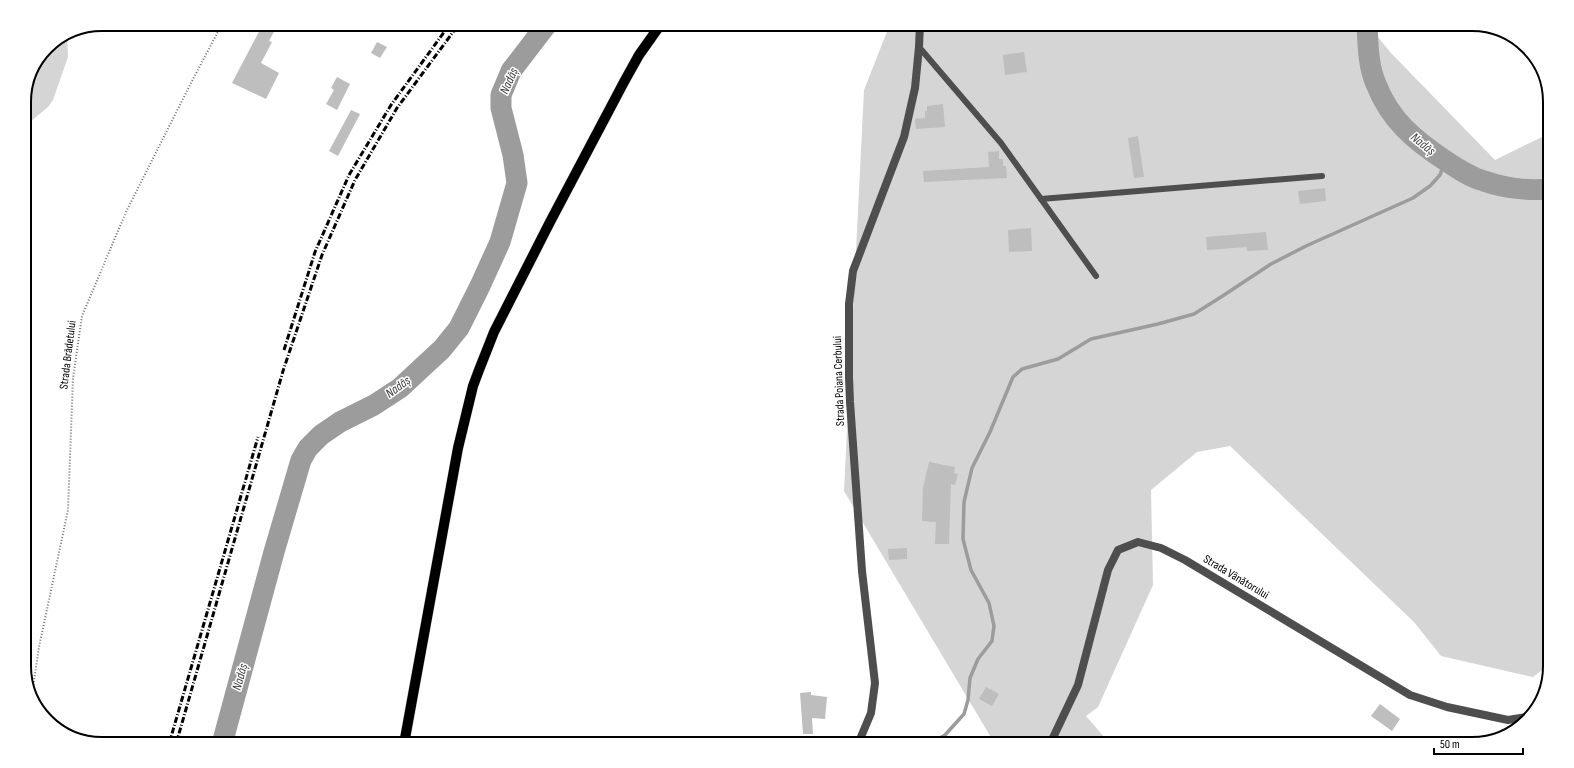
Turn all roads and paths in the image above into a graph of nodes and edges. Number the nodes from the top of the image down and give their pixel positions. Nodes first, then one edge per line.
1 (218, 31) edge
2 (656, 31) edge
3 (920, 31) edge
4 (920, 47) junction
5 (1322, 176) dead end
6 (1042, 200) junction
7 (1096, 276) dead end
8 (33, 684) edge
9 (1519, 718) edge
10 (405, 737) edge
11 (861, 737) edge
12 (1053, 737) edge

1 - 8 path, Strada Brădetului
2 - 10 main road
3 - 4 street, Strada Poiana Cerbului
4 - 6 lane
4 - 11 street, Strada Poiana Cerbului
5 - 6 lane
6 - 7 lane
9 - 12 street, Strada Vânătorului

